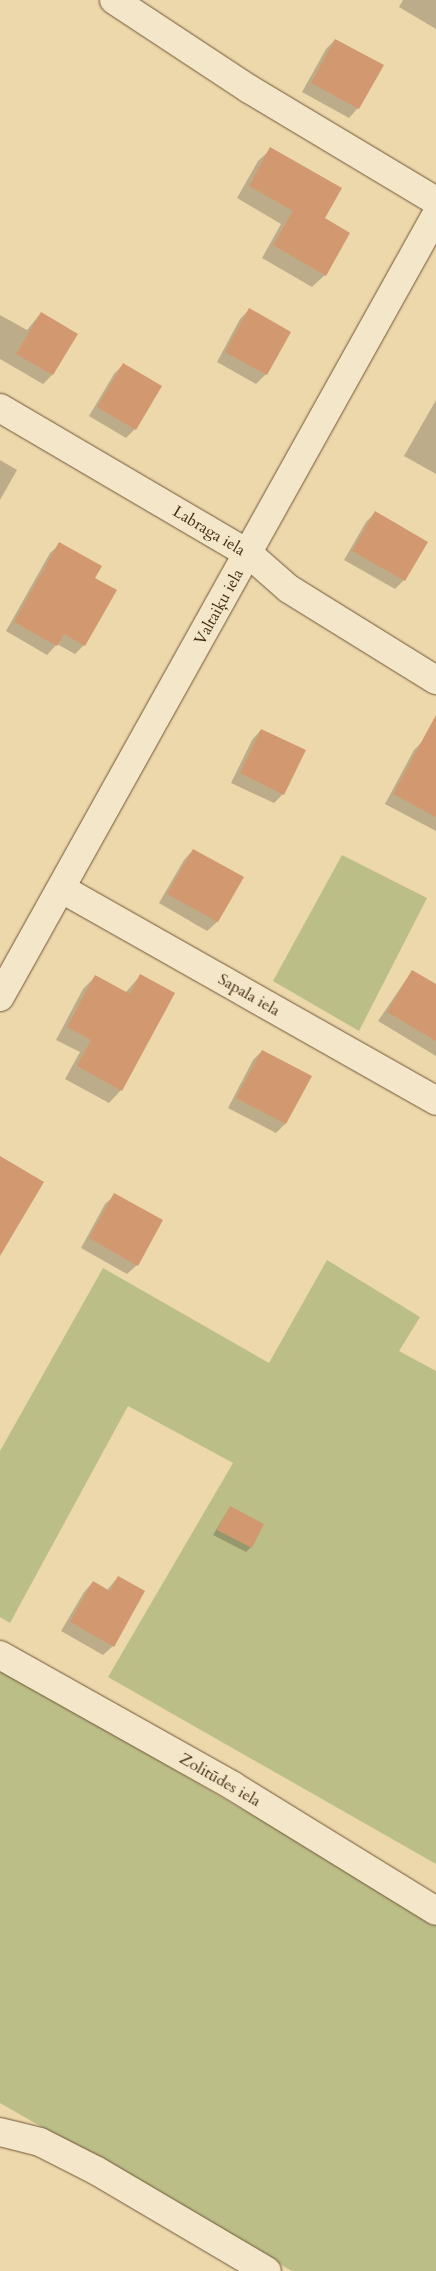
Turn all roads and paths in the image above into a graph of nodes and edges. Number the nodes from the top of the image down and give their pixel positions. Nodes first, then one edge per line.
1 (114, 0) edge
2 (436, 200) edge
3 (436, 215) edge
4 (0, 408) edge
5 (248, 554) junction
6 (436, 680) edge
7 (62, 889) junction
8 (0, 998) edge
9 (436, 1101) edge
10 (0, 1656) edge
11 (436, 1911) edge
12 (0, 2132) edge
13 (267, 2271) edge

1 - 2 street
3 - 5 street, Valtaiķu iela
4 - 5 street, Labraga iela
5 - 6 street, Labraga iela
5 - 7 street, Valtaiķu iela
7 - 8 street, Valtaiķu iela
7 - 9 street, Sapala iela
10 - 11 street, Zolitūdes iela
12 - 13 street

